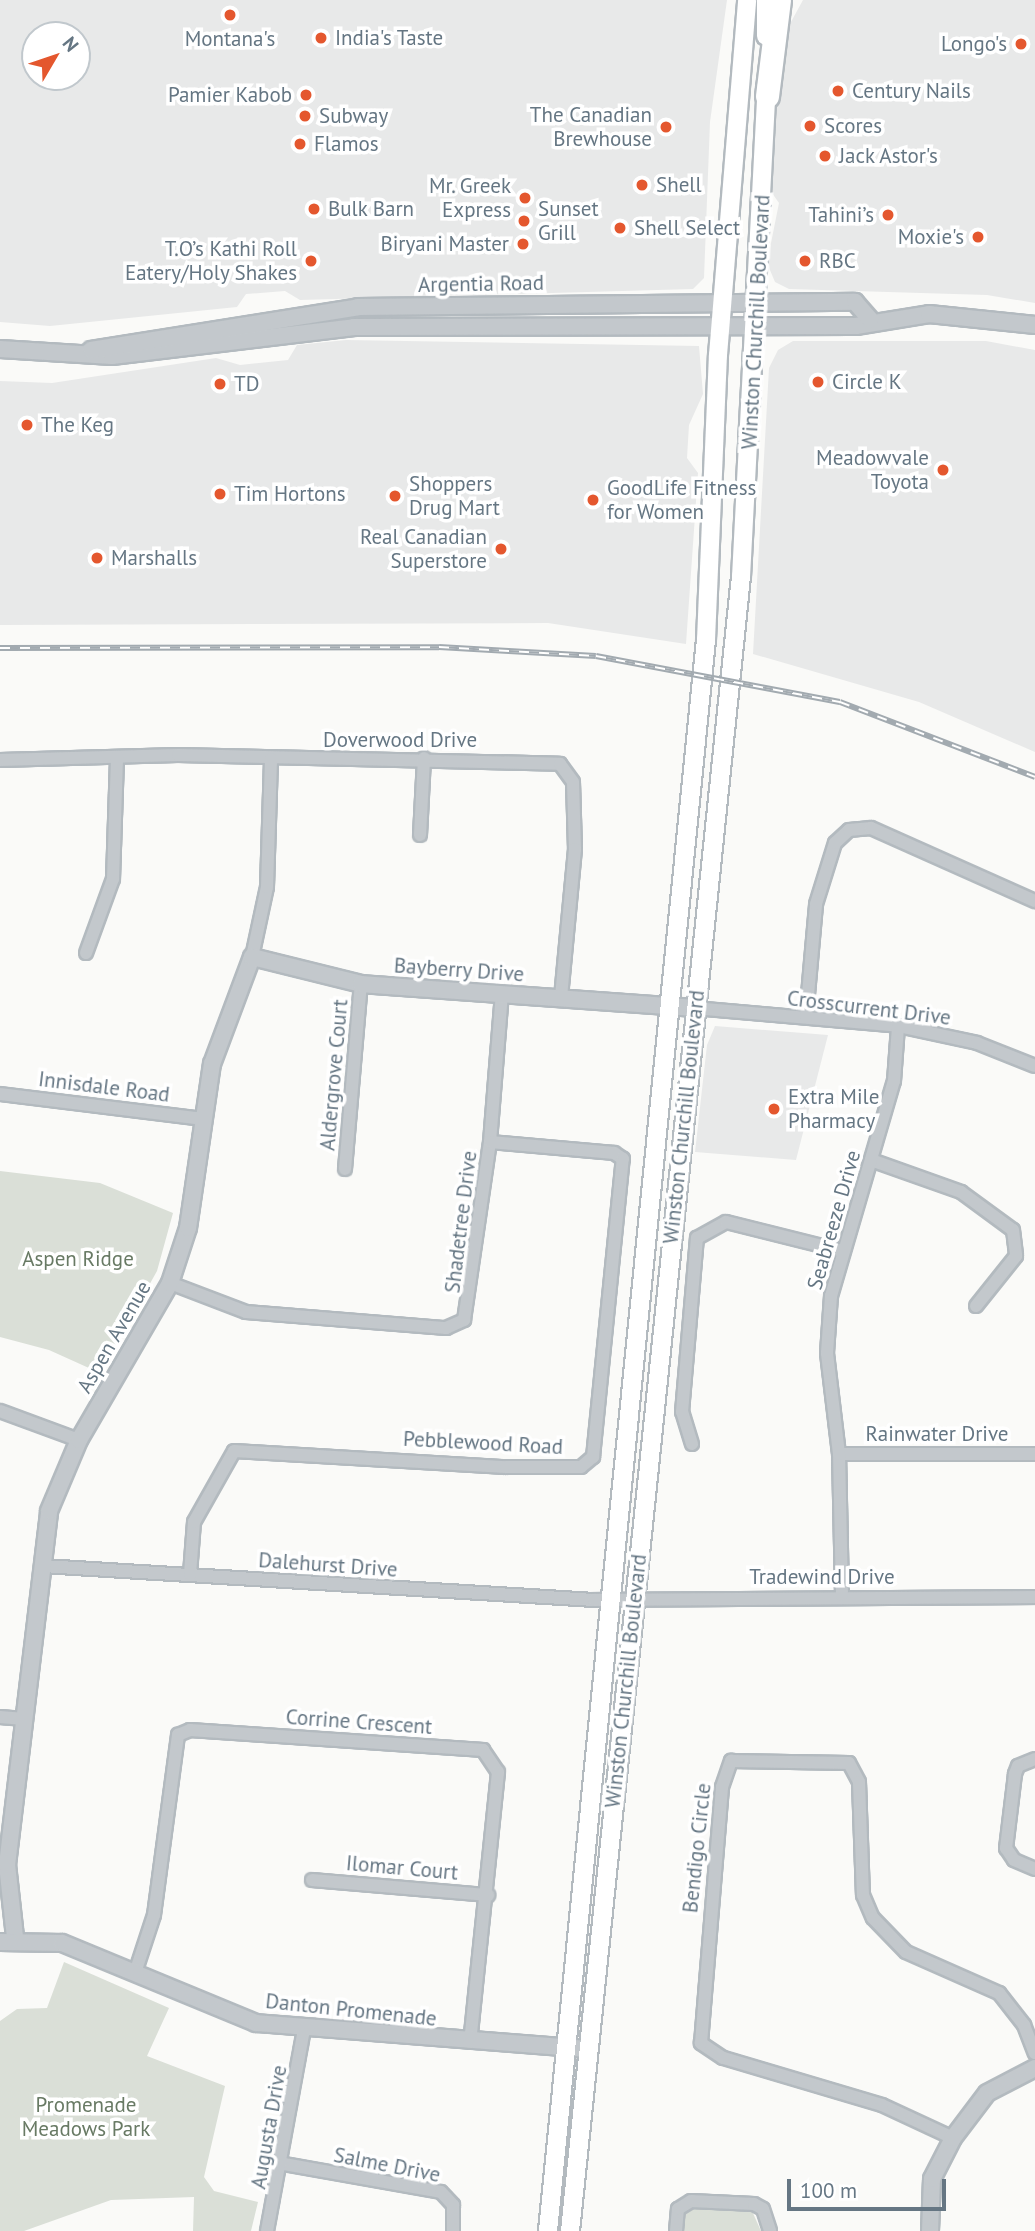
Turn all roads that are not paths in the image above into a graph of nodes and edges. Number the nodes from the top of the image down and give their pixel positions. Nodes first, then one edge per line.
1 (747, 0) edge
2 (766, 0) edge
3 (779, 0) edge
4 (767, 96) junction
5 (724, 302) junction
6 (757, 302) junction
7 (870, 319) junction
8 (1035, 325) edge
9 (755, 326) junction
10 (721, 327) junction
11 (0, 349) edge
12 (89, 351) junction
13 (117, 757) junction
14 (424, 758) junction
15 (271, 759) junction
16 (0, 760) edge
17 (420, 835) dead end
18 (1035, 901) edge
19 (86, 953) dead end
20 (252, 957) junction
21 (361, 984) junction
22 (502, 994) junction
23 (561, 998) junction
24 (667, 1006) junction
25 (694, 1008) junction
26 (806, 1017) junction
27 (898, 1026) junction
28 (1035, 1066) edge
29 (0, 1094) edge
30 (203, 1119) junction
31 (490, 1142) junction
32 (871, 1160) junction
33 (345, 1169) dead end
34 (842, 1251) junction
35 (170, 1283) junction
36 (976, 1306) dead end
37 (0, 1412) edge
38 (79, 1440) junction
39 (692, 1444) dead end
40 (839, 1454) junction
41 (1035, 1454) edge
42 (43, 1566) junction
43 (190, 1574) junction
44 (842, 1595) junction
45 (1035, 1597) edge
46 (634, 1599) junction
47 (610, 1601) junction
48 (0, 1717) edge
49 (24, 1719) junction
50 (1035, 1759) edge
51 (1035, 1869) edge
52 (312, 1880) dead end
53 (488, 1895) junction
54 (8, 1940) edge
55 (135, 1973) junction
56 (304, 2030) junction
57 (470, 2042) junction
58 (565, 2049) junction
59 (589, 2049) junction
60 (1035, 2053) edge
61 (1035, 2068) edge
62 (953, 2138) junction
63 (284, 2164) junction
64 (267, 2231) edge
65 (453, 2231) edge
66 (548, 2231) edge
67 (570, 2231) edge
68 (676, 2231) edge
69 (770, 2231) edge
70 (930, 2231) edge

1 - 5 main road, Winston Churchill Boulevard
2 - 4 main road, Winston Churchill Boulevard
3 - 4 highway
4 - 6 main road, Winston Churchill Boulevard
5 - 6 street, Argentia Road
5 - 10 main road, Winston Churchill Boulevard
5 - 12 street, Argentia Road
6 - 7 street, Argentia Road
6 - 9 main road, Winston Churchill Boulevard
7 - 8 street, Argentia Road
7 - 9 street, Argentia Road
9 - 10 street, Argentia Road
9 - 25 main road, Winston Churchill Boulevard
10 - 12 street, Argentia Road
10 - 24 main road, Winston Churchill Boulevard
11 - 12 street, Argentia Road
13 - 15 street, Doverwood Drive
13 - 16 street, Doverwood Drive
13 - 19 street
14 - 15 street, Doverwood Drive
14 - 17 street
14 - 23 street, Doverwood Drive
15 - 20 street, Aspen Avenue
18 - 26 street
20 - 21 street, Bayberry Drive
20 - 30 street, Aspen Avenue
21 - 22 street, Bayberry Drive
21 - 33 street, Aldergrove Court
22 - 23 street, Bayberry Drive
22 - 31 street, Shadetree Drive
23 - 24 street, Bayberry Drive
24 - 25 street, Bayberry Drive
24 - 47 main road, Winston Churchill Boulevard
25 - 26 street, Crosscurrent Drive
25 - 46 main road, Winston Churchill Boulevard
26 - 27 street, Crosscurrent Drive
27 - 28 street, Crosscurrent Drive
27 - 32 street, Seabreeze Drive
29 - 30 street, Innisdale Road
30 - 35 street, Aspen Avenue
31 - 35 street, Shadetree Drive
31 - 43 street, Pebblewood Road
32 - 34 street, Seabreeze Drive
32 - 36 street
34 - 39 street
34 - 40 street, Seabreeze Drive
35 - 38 street, Aspen Avenue
37 - 38 street
38 - 42 street, Aspen Avenue
40 - 41 street, Rainwater Drive
40 - 44 street, Seabreeze Drive
42 - 43 street, Dalehurst Drive
42 - 49 street, Aspen Avenue
43 - 47 street, Dalehurst Drive
44 - 45 street, Tradewind Drive
44 - 46 street, Tradewind Drive
46 - 47 street, Tradewind Drive
46 - 59 main road, Winston Churchill Boulevard
47 - 58 main road, Winston Churchill Boulevard
48 - 49 street
49 - 54 street, Aspen Avenue
50 - 51 street
52 - 53 street, Ilomar Court
53 - 55 street, Corrine Crescent
53 - 57 street, Corrine Crescent
54 - 55 street, Danton Promenade
55 - 56 street, Danton Promenade
56 - 57 street, Danton Promenade
56 - 63 street, Augusta Drive
57 - 58 street, Danton Promenade
58 - 59 street, Danton Promenade
58 - 66 main road, Winston Churchill Boulevard
59 - 67 main road, Winston Churchill Boulevard
60 - 62 street, Bendigo Circle
61 - 62 street
62 - 70 street
63 - 64 street, Augusta Drive
63 - 65 street, Salme Drive
68 - 69 street

